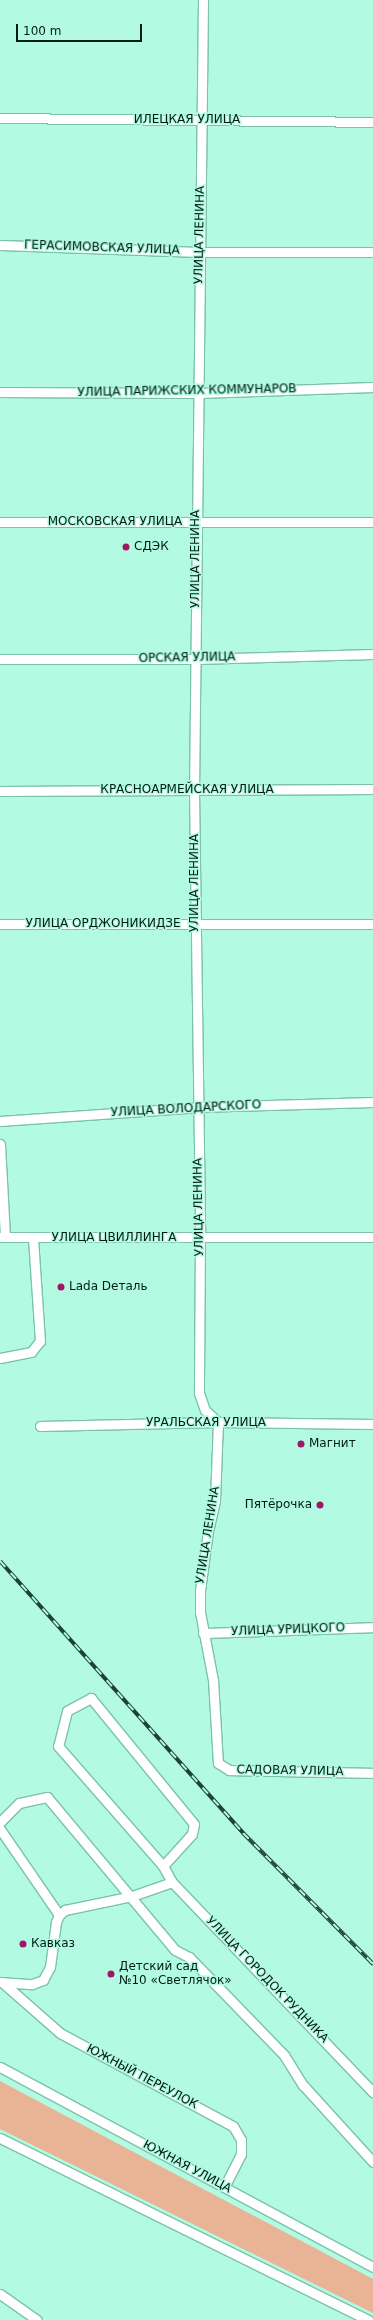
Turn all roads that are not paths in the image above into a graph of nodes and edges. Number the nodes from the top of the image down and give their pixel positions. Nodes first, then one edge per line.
1 (203, 0) edge
2 (0, 118) edge
3 (202, 120) junction
4 (373, 122) edge
5 (0, 245) edge
6 (200, 252) junction
7 (373, 252) edge
8 (373, 387) edge
9 (0, 392) edge
10 (199, 393) junction
11 (0, 522) edge
12 (196, 522) junction
13 (373, 522) edge
14 (373, 654) edge
15 (0, 659) edge
16 (196, 659) junction
17 (373, 789) edge
18 (194, 790) junction
19 (0, 791) edge
20 (0, 924) edge
21 (195, 924) junction
22 (373, 924) edge
23 (373, 1102) edge
24 (198, 1107) junction
25 (0, 1121) edge
26 (0, 1144) edge
27 (0, 1159) edge
28 (2, 1237) edge
29 (373, 1237) edge
30 (33, 1238) junction
31 (200, 1239) junction
32 (0, 1358) edge
33 (218, 1422) junction
34 (373, 1424) edge
35 (40, 1426) dead end
36 (373, 1627) edge
37 (203, 1633) junction
38 (216, 1756) joint
39 (373, 1773) edge
40 (0, 1822) edge
41 (0, 1829) edge
42 (163, 1866) junction
43 (172, 1882) junction
44 (132, 1896) junction
45 (59, 1915) junction
46 (1, 1982) edge
47 (0, 2067) edge
48 (373, 2092) edge
49 (0, 2138) edge
50 (371, 2158) edge
51 (224, 2186) junction
52 (373, 2267) edge
53 (0, 2294) edge
54 (37, 2320) edge
55 (368, 2320) edge

1 - 3 street, УЛИЦА ЛЕНИНА
2 - 3 street, ИЛЕЦКАЯ УЛИЦА
3 - 4 street, ИЛЕЦКАЯ УЛИЦА
3 - 6 street, УЛИЦА ЛЕНИНА
5 - 6 street, ГЕРАСИМОВСКАЯ УЛИЦА
6 - 7 street, ГЕРАСИМОВСКАЯ УЛИЦА
6 - 10 street, УЛИЦА ЛЕНИНА
8 - 10 street, УЛИЦА ПАРИЖСКИХ КОММУНАРОВ
9 - 10 street, УЛИЦА ПАРИЖСКИХ КОММУНАРОВ
10 - 12 street, УЛИЦА ЛЕНИНА
11 - 12 street, МОСКОВСКАЯ УЛИЦА
12 - 13 street, МОСКОВСКАЯ УЛИЦА
12 - 16 street, УЛИЦА ЛЕНИНА
14 - 16 street, ОРСКАЯ УЛИЦА
15 - 16 street, ОРСКАЯ УЛИЦА
16 - 18 street, УЛИЦА ЛЕНИНА
17 - 18 street, КРАСНОАРМЕЙСКАЯ УЛИЦА
18 - 19 street, КРАСНОАРМЕЙСКАЯ УЛИЦА
18 - 21 street, УЛИЦА ЛЕНИНА
20 - 21 street, УЛИЦА ОРДЖОНИКИДЗЕ
21 - 22 street, УЛИЦА ОРДЖОНИКИДЗЕ
21 - 24 street, УЛИЦА ЛЕНИНА
23 - 24 street, УЛИЦА ВОЛОДАРСКОГО
24 - 25 street, УЛИЦА ВОЛОДАРСКОГО
24 - 31 street, УЛИЦА ЛЕНИНА
26 - 27 street
27 - 28 street
28 - 30 street, УЛИЦА ЦВИЛЛИНГА
29 - 31 street, УЛИЦА ЦВИЛЛИНГА
30 - 31 street, УЛИЦА ЦВИЛЛИНГА
30 - 32 street
31 - 33 street, УЛИЦА ЛЕНИНА
33 - 34 street, УРАЛЬСКАЯ УЛИЦА
33 - 35 street, УРАЛЬСКАЯ УЛИЦА
33 - 37 street, УЛИЦА ЛЕНИНА
36 - 37 street, УЛИЦА УРИЦКОГО
37 - 38 street, УЛИЦА ЛЕНИНА
38 - 39 street, САДОВАЯ УЛИЦА
40 - 44 street
41 - 45 street
42 - 42 street, УЛИЦА ГОРОДОК РУДНИКА
42 - 43 street, УЛИЦА ГОРОДОК РУДНИКА
43 - 44 street
43 - 48 street, УЛИЦА ГОРОДОК РУДНИКА
44 - 45 street
44 - 50 street
45 - 46 street
46 - 51 street, ЮЖНЫЙ ПЕРЕУЛОК
47 - 51 street, ЮЖНАЯ УЛИЦА
49 - 55 street
51 - 52 street, ЮЖНАЯ УЛИЦА
53 - 54 street

